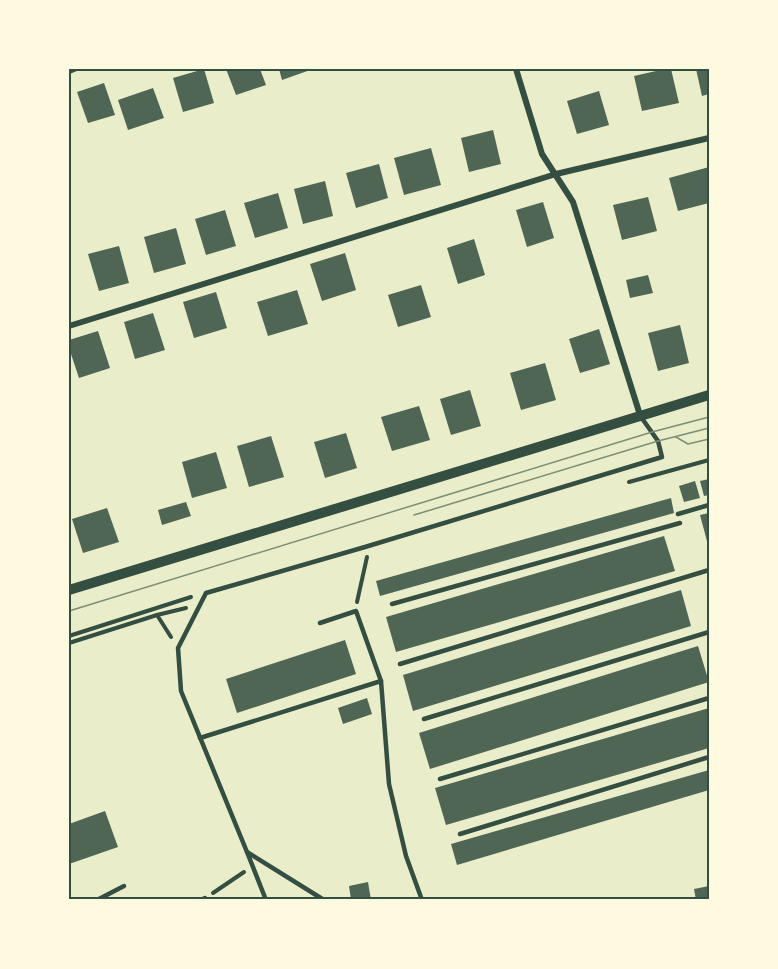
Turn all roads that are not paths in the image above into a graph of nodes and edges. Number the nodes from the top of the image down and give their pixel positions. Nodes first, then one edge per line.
1 (74, 69) edge
2 (516, 69) edge
3 (69, 70) edge
4 (709, 138) edge
5 (555, 174) junction
6 (69, 326) edge
7 (709, 395) edge
8 (640, 415) junction
9 (709, 505) edge
10 (678, 514) dead end
11 (680, 523) dead end
12 (709, 570) edge
13 (69, 590) edge
14 (392, 604) dead end
15 (320, 622) dead end
16 (709, 632) edge
17 (400, 664) dead end
18 (381, 681) junction
19 (709, 698) edge
20 (424, 719) dead end
21 (200, 738) junction
22 (709, 757) edge
23 (440, 779) dead end
24 (460, 834) dead end
25 (246, 852) junction
26 (124, 886) dead end
27 (98, 900) edge
28 (266, 900) edge
29 (324, 900) edge
30 (422, 900) edge

1 - 3 street
2 - 5 street
4 - 5 street
5 - 6 street
5 - 8 street
7 - 8 street
8 - 13 street
8 - 21 lane
9 - 10 lane
11 - 14 lane
12 - 17 lane
15 - 18 lane
16 - 20 lane
18 - 21 lane
18 - 30 lane
19 - 23 lane
21 - 25 lane
22 - 24 lane
25 - 28 lane
25 - 29 lane
26 - 27 lane

